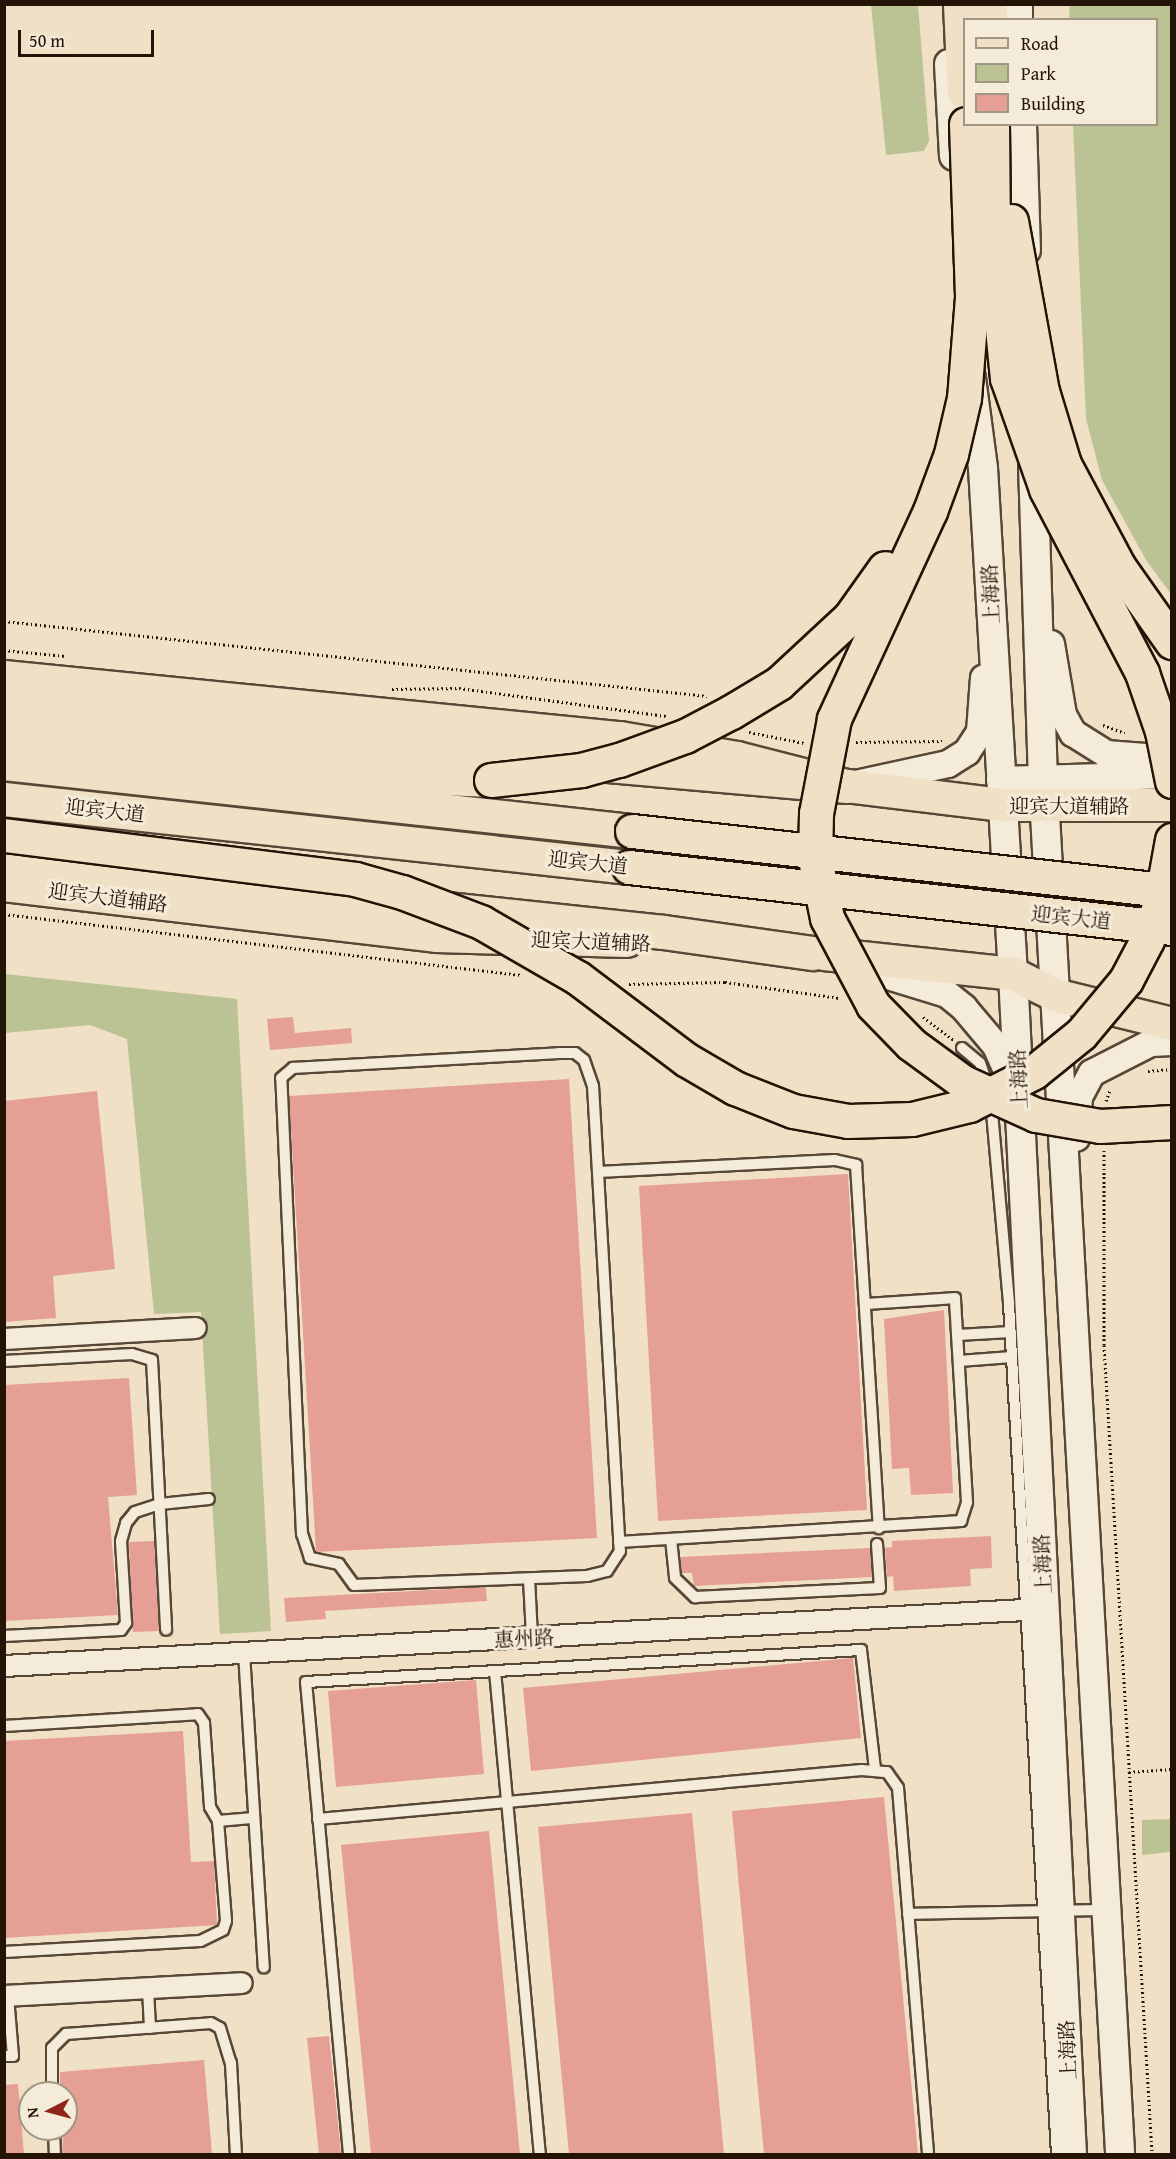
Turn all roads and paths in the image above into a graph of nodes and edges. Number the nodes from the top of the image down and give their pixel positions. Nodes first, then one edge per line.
1 (947, 4) edge
2 (960, 4) edge
3 (963, 61) edge
4 (965, 126) edge
5 (965, 126) edge
6 (992, 126) edge
7 (999, 126) edge
8 (1022, 126) edge
9 (1032, 429) junction
10 (983, 468) junction
11 (4, 621) edge
12 (1172, 642) edge
13 (4, 650) edge
14 (76, 657) dead end
15 (4, 676) edge
16 (383, 689) dead end
17 (715, 697) dead end
18 (4, 701) edge
19 (671, 716) dead end
20 (738, 729) dead end
21 (4, 731) edge
22 (1137, 734) dead end
23 (851, 742) dead end
24 (1084, 742) junction
25 (816, 743) dead end
26 (970, 748) junction
27 (1172, 759) edge
28 (4, 763) edge
29 (1172, 775) edge
30 (1172, 781) edge
31 (847, 786) junction
32 (1044, 791) junction
33 (1000, 793) junction
34 (4, 799) edge
35 (1172, 805) edge
36 (4, 835) edge
37 (1172, 840) edge
38 (4, 862) edge
39 (4, 885) edge
40 (1172, 891) edge
41 (1172, 928) edge
42 (813, 953) junction
43 (1013, 974) junction
44 (1055, 995) junction
45 (1172, 1024) edge
46 (1172, 1042) edge
47 (962, 1048) dead end
48 (1110, 1090) dead end
49 (1105, 1113) dead end
50 (1172, 1122) edge
51 (1104, 1142) dead end
52 (598, 1172) junction
53 (867, 1304) junction
54 (196, 1328) dead end
55 (1074, 1328) junction
56 (1020, 1331) junction
57 (957, 1335) junction
58 (4, 1340) edge
59 (1012, 1358) junction
60 (4, 1361) edge
61 (959, 1361) junction
62 (209, 1499) dead end
63 (160, 1504) junction
64 (879, 1528) junction
65 (671, 1539) junction
66 (619, 1542) junction
67 (877, 1544) dead end
68 (530, 1579) junction
69 (1035, 1610) junction
70 (166, 1630) dead end
71 (4, 1636) edge
72 (532, 1637) junction
73 (244, 1653) junction
74 (4, 1666) edge
75 (495, 1671) junction
76 (4, 1726) edge
77 (1172, 1769) edge
78 (875, 1770) junction
79 (1129, 1772) junction
80 (507, 1802) junction
81 (254, 1818) junction
82 (318, 1819) junction
83 (218, 1821) junction
84 (1107, 1910) junction
85 (1051, 1911) junction
86 (908, 1914) junction
87 (4, 1952) edge
88 (264, 1967) dead end
89 (242, 1983) dead end
90 (148, 1989) junction
91 (6, 1996) edge
92 (150, 2028) junction
93 (4, 2056) edge
94 (51, 2081) edge
95 (1116, 2084) junction
96 (1069, 2094) junction
97 (236, 2154) edge
98 (350, 2154) edge
99 (540, 2154) edge
100 (928, 2154) edge
101 (1057, 2154) edge
102 (1072, 2154) edge
103 (1120, 2154) edge
104 (1152, 2154) edge

1 - 10 main road, 上海路
2 - 3 highway
4 - 21 highway, bridge
5 - 50 highway, bridge
6 - 30 highway, bridge
7 - 12 highway, bridge
8 - 9 main road
9 - 24 street
9 - 32 main road
10 - 26 street
10 - 33 main road, 上海路
11 - 17 path
13 - 14 path
15 - 31 main road, 迎宾大道辅路
16 - 19 path
18 - 31 highway
20 - 25 path
22 - 24 path
23 - 26 path
24 - 27 street
26 - 31 street
28 - 40 highway, 迎宾大道, bridge
29 - 32 street
31 - 33 main road, 迎宾大道辅路
32 - 33 main road, 迎宾大道辅路
32 - 35 main road, 迎宾大道辅路
32 - 44 main road
33 - 43 main road, 上海路
34 - 41 highway, 迎宾大道, bridge
36 - 37 highway, bridge
38 - 42 highway
39 - 42 main road, 迎宾大道辅路
42 - 43 main road, 迎宾大道辅路
42 - 56 street
43 - 44 main road, 迎宾大道辅路
43 - 56 main road, 上海路
44 - 45 main road, 迎宾大道辅路
44 - 55 main road
46 - 55 street
47 - 56 lane
48 - 49 path
51 - 79 path
52 - 53 lane
52 - 66 lane
52 - 68 lane
53 - 57 lane
53 - 64 lane
54 - 58 street
55 - 84 main road
56 - 57 lane
56 - 59 lane
56 - 69 main road, 上海路
57 - 61 lane
59 - 61 lane
59 - 69 lane
60 - 63 lane
61 - 64 lane
62 - 63 lane
63 - 70 lane
63 - 71 lane
64 - 65 lane
65 - 66 lane
65 - 67 lane
66 - 68 lane
68 - 72 lane
69 - 72 street, 惠州路
69 - 85 main road, 上海路
72 - 73 street, 惠州路
73 - 74 street, 惠州路
73 - 81 lane
75 - 78 lane
75 - 80 lane
75 - 82 lane
76 - 83 lane
77 - 79 path
78 - 80 lane
78 - 86 lane
79 - 104 path
80 - 82 lane
80 - 99 lane
81 - 83 lane
81 - 88 lane
82 - 98 lane
83 - 87 lane
84 - 85 lane
84 - 95 main road
85 - 86 lane
85 - 96 main road, 上海路
85 - 101 lane
86 - 100 lane
89 - 90 street
90 - 91 street
90 - 92 lane
91 - 93 lane
92 - 94 lane
92 - 97 lane
95 - 96 main road
95 - 103 main road
96 - 102 main road, 上海路

